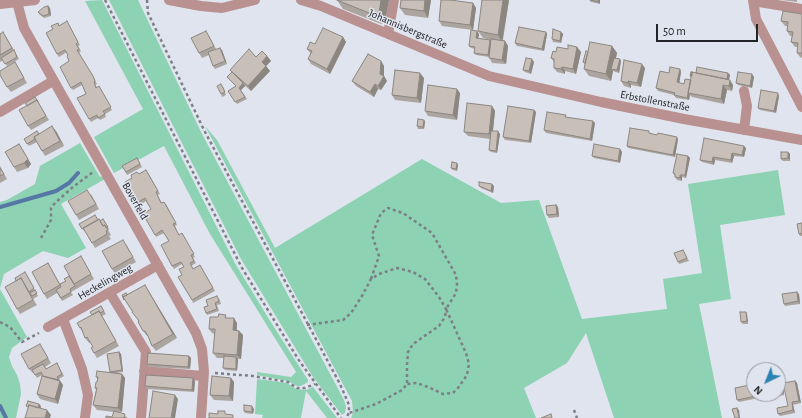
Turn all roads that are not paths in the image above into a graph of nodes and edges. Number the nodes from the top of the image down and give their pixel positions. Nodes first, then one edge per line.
1 (35, 0) edge
2 (169, 0) edge
3 (255, 0) edge
4 (301, 0) edge
5 (394, 0) edge
6 (753, 1) edge
7 (17, 2) junction
8 (0, 4) edge
9 (802, 9) edge
10 (388, 34) junction
11 (53, 80) junction
12 (505, 80) joint
13 (744, 91) dead end
14 (802, 107) edge
15 (0, 112) edge
16 (744, 130) junction
17 (802, 140) edge
18 (158, 265) junction
19 (110, 293) junction
20 (63, 319) junction
21 (48, 328) road end
22 (144, 371) junction
23 (204, 374) junction
24 (85, 418) edge
25 (141, 418) edge
26 (201, 418) edge

1 - 7 street
2 - 3 street
4 - 10 street, Johannisbergstraße
5 - 10 street
6 - 9 street
6 - 14 street
7 - 8 street
7 - 11 street, Boverfeld
10 - 12 street, Johannisbergstraße
11 - 15 street
11 - 18 street, Boverfeld
12 - 16 street, Erbstollenstraße
13 - 16 street
16 - 17 street, Erbstollenstraße
18 - 19 street, Heckelingweg
18 - 23 street, Boverfeld
19 - 20 street, Heckelingweg
19 - 22 street
20 - 21 street, Heckelingweg
20 - 24 street
22 - 23 street
22 - 25 street
23 - 26 street, Boverfeld

